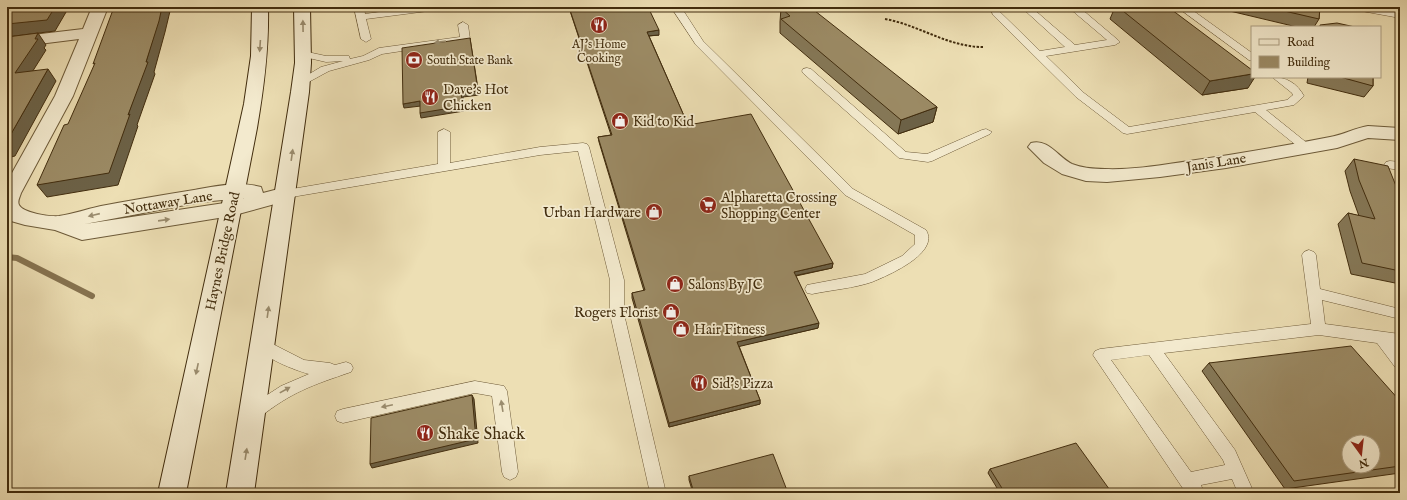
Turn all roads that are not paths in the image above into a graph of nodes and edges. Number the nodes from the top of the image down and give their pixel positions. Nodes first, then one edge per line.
1 (100, 7) edge
2 (260, 7) edge
3 (302, 7) edge
4 (359, 7) edge
5 (436, 7) edge
6 (676, 7) edge
7 (995, 7) edge
8 (1026, 7) edge
9 (1074, 7) edge
10 (1182, 7) edge
11 (1356, 7) edge
12 (1400, 16) edge
13 (360, 17) junction
14 (463, 25) dead end
15 (90, 33) junction
16 (366, 39) dead end
17 (7, 43) edge
18 (1073, 49) junction
19 (303, 54) junction
20 (1039, 54) junction
21 (1251, 57) edge
22 (366, 58) junction
23 (807, 71) dead end
24 (1278, 78) edge
25 (301, 82) junction
26 (1257, 109) junction
27 (444, 132) dead end
28 (986, 132) dead end
29 (1400, 134) edge
30 (1038, 147) dead end
31 (1306, 147) junction
32 (444, 167) junction
33 (286, 194) junction
34 (233, 200) junction
35 (1309, 255) dead end
36 (812, 290) dead end
37 (1314, 293) junction
38 (1400, 314) edge
39 (1319, 329) junction
40 (1381, 337) junction
41 (1400, 340) edge
42 (264, 345) junction
43 (1153, 349) junction
44 (1400, 363) edge
45 (253, 413) junction
46 (343, 416) dead end
47 (1236, 471) junction
48 (510, 472) dead end
49 (1191, 486) edge
50 (172, 493) edge
51 (240, 493) edge
52 (658, 493) edge
53 (1246, 493) edge

1 - 15 main road, Nottaway Lane
2 -> 34 main road, Haynes Bridge Road
19 -> 3 main road
4 - 13 lane
5 - 13 lane
6 - 36 lane
7 - 20 lane
8 - 18 lane
9 - 18 lane
10 - 21 lane
11 - 12 lane
13 - 16 lane
14 -> 22 lane
15 - 17 main road
15 - 34 main road, Nottaway Lane
18 - 20 lane
19 - 22 lane
19 - 25 main road
20 - 26 lane
22 - 25 lane
23 - 28 lane
24 - 26 lane
33 -> 25 main road
26 - 31 lane
27 - 32 lane
29 - 31 main road, Janis Lane
30 - 31 main road, Janis Lane
32 - 33 lane
32 - 52 lane
33 - 34 main road, Nottaway Lane
42 -> 33 main road
34 -> 50 main road, Haynes Bridge Road
35 - 37 lane
37 - 38 lane
37 - 39 lane
39 - 40 lane
39 - 43 lane
40 - 41 lane
40 - 44 lane
42 - 45 main road
45 -> 42 lane
43 - 47 lane
43 - 49 lane
51 -> 45 main road
48 -> 46 lane
47 - 49 lane
47 - 53 lane

